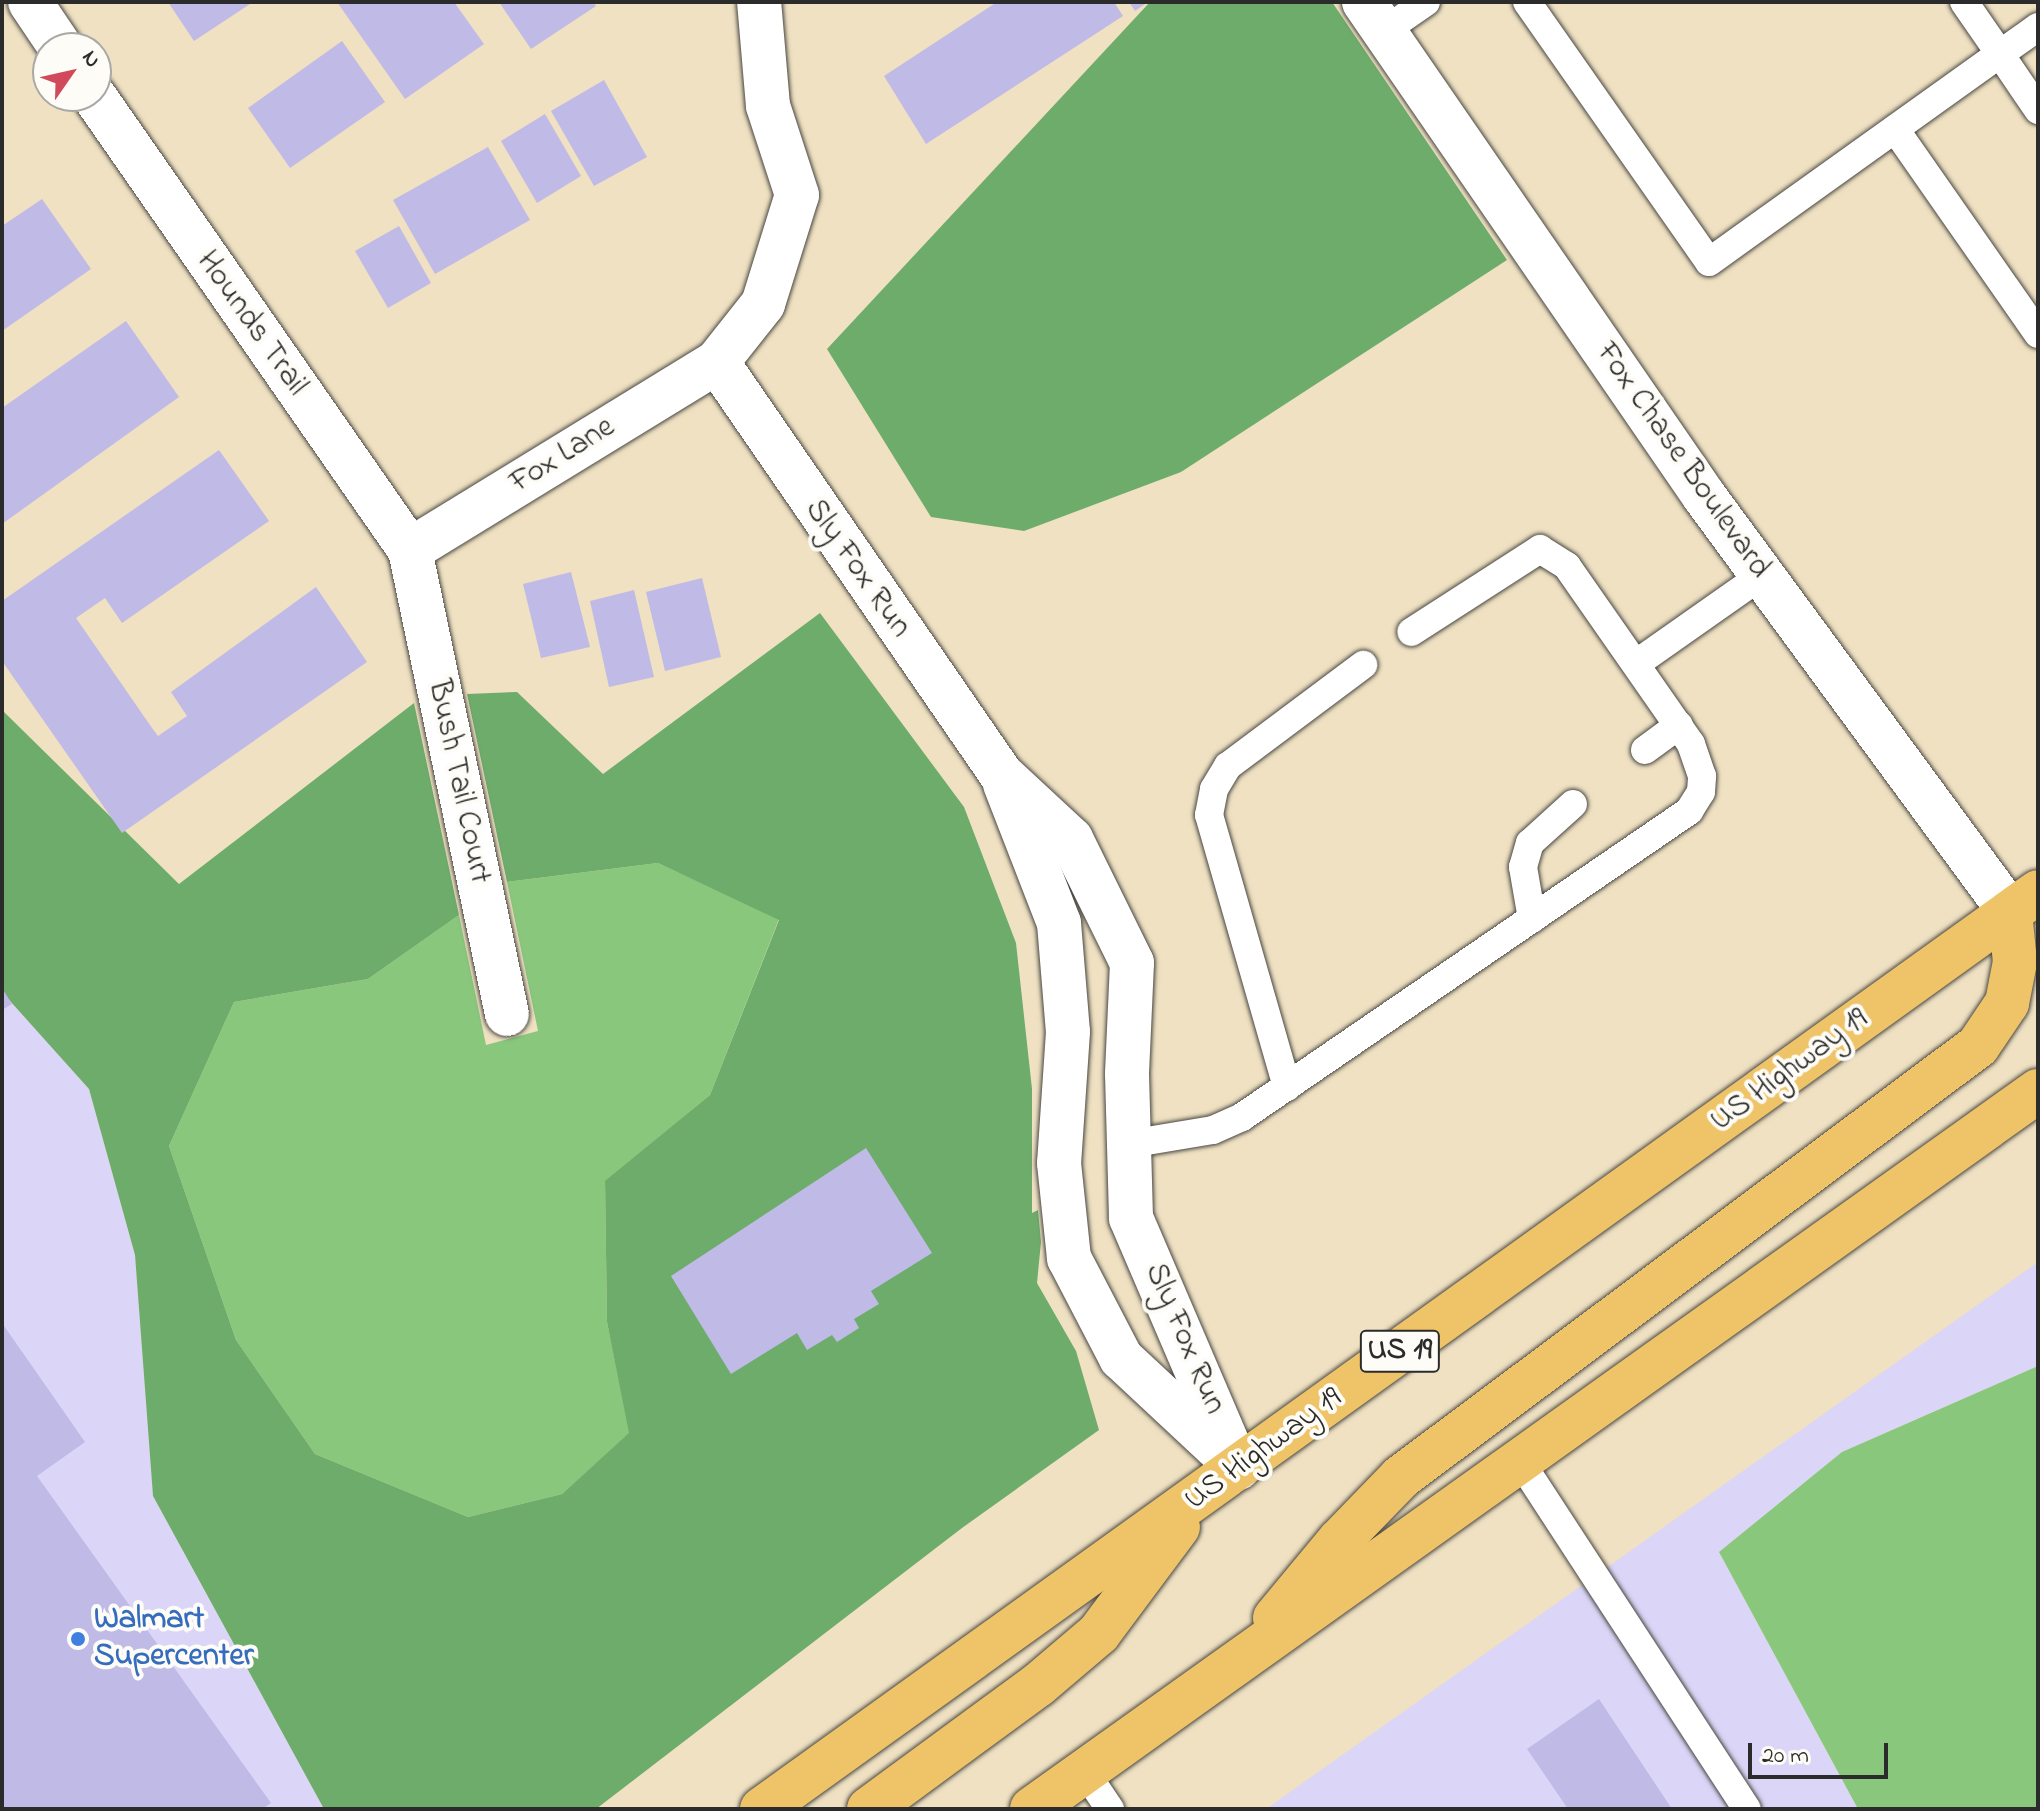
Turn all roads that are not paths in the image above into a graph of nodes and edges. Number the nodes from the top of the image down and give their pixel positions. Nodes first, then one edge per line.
1 (30, 2) edge
2 (759, 2) edge
3 (1426, 2) edge
4 (1527, 2) edge
5 (1964, 2) edge
6 (1374, 17) edge
7 (2038, 27) edge
8 (50, 32) edge
9 (2000, 54) junction
10 (2038, 110) edge
11 (105, 112) edge
12 (1895, 129) junction
13 (2038, 334) edge
14 (717, 362) junction
15 (410, 550) junction
16 (1762, 575) junction
17 (1411, 632) dead end
18 (1637, 663) junction
19 (1363, 665) dead end
20 (1679, 725) junction
21 (1645, 750) dead end
22 (1001, 774) junction
23 (1573, 804) dead end
24 (2024, 902) edge
25 (1532, 919) junction
26 (507, 1014) dead end
27 (1287, 1087) junction
28 (2038, 1091) edge
29 (1129, 1144) junction
30 (1520, 1461) junction
31 (1238, 1468) junction
32 (1200, 1496) junction
33 (1235, 1666) junction
34 (1085, 1772) junction
35 (762, 1809) edge
36 (869, 1809) edge
37 (1032, 1809) edge
38 (1110, 1809) edge
39 (1747, 1809) edge

1 - 8 street
2 - 14 street
3 - 6 lane
4 - 12 lane
5 - 9 lane
6 - 16 street, Fox Chase Boulevard
7 - 9 lane
9 - 10 lane
9 - 12 lane
11 - 15 street, Hounds Trail
12 - 13 lane
14 - 15 street, Fox Lane
14 - 22 street, Sly Fox Run
15 - 26 street, Bush Tail Court
16 - 18 lane
16 - 24 street, Fox Chase Boulevard
17 - 18 lane
18 - 20 lane
19 - 27 lane
20 - 21 lane
20 - 25 lane
22 - 29 street, Sly Fox Run
22 - 31 street, Sly Fox Run
23 - 25 lane
24 - 31 highway, US Highway 19 / US 19
24 - 33 highway
25 - 27 lane
27 - 29 lane
28 - 30 highway
29 - 31 street, Sly Fox Run
30 - 33 highway
30 - 39 lane
31 - 32 highway, US Highway 19 / US 19
32 - 35 highway, US Highway 19 / US 19
32 - 36 highway
33 - 34 highway
34 - 37 highway
34 - 38 lane

